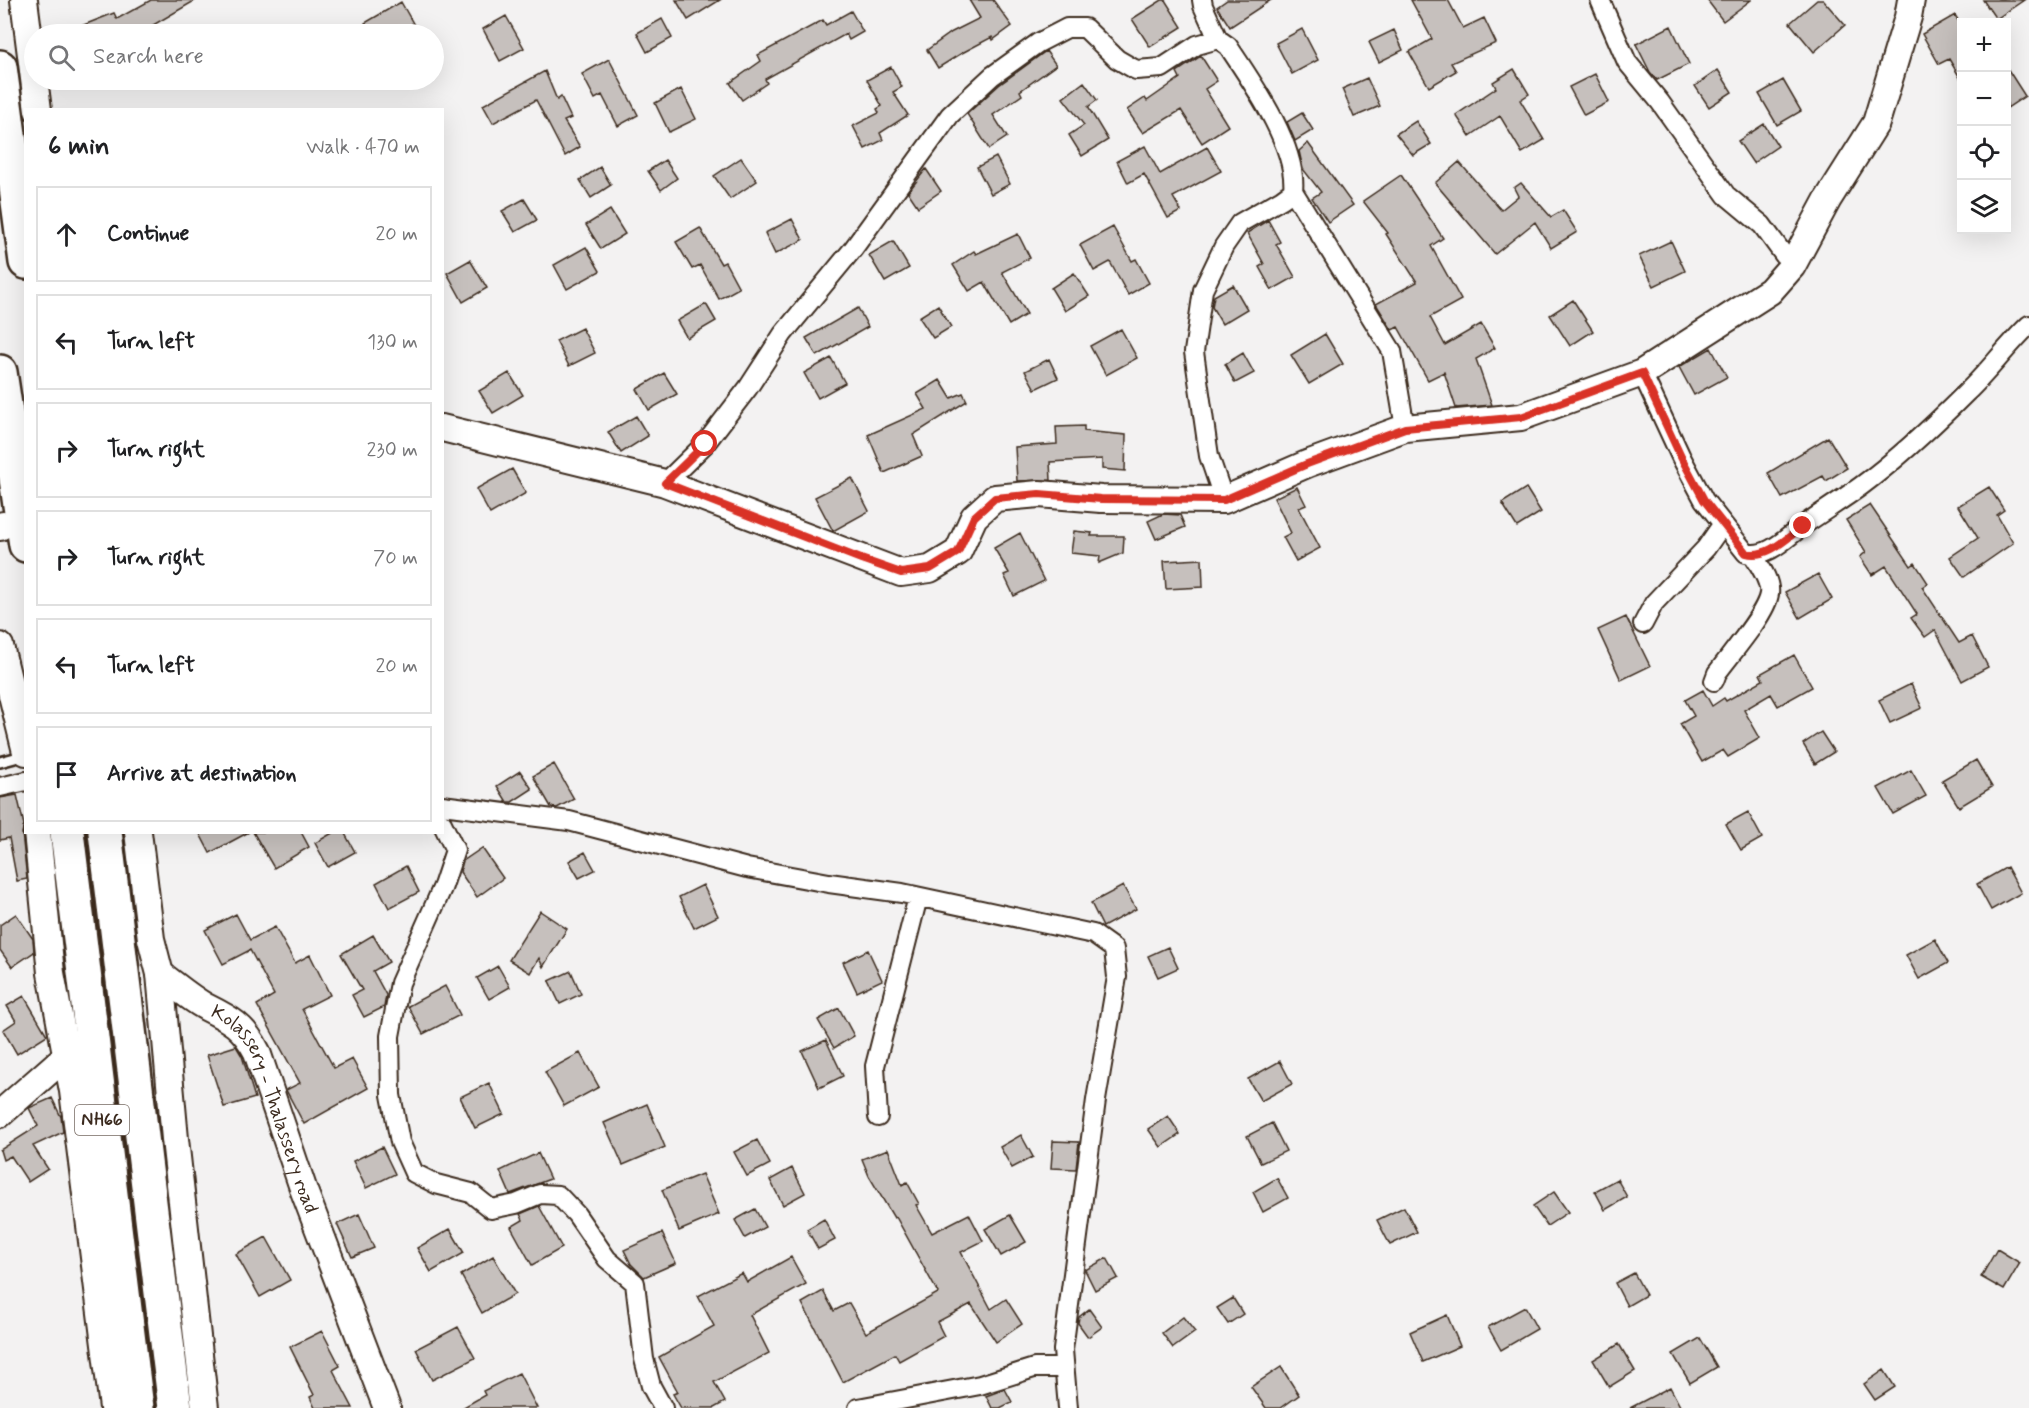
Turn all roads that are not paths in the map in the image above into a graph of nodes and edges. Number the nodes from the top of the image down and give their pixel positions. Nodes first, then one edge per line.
1 (24, 0) edge
2 (1202, 0) edge
3 (1600, 0) edge
4 (1911, 0) edge
5 (27, 24) edge
6 (1218, 39) junction
7 (0, 67) edge
8 (35, 90) edge
9 (38, 108) edge
10 (1293, 191) junction
11 (24, 247) edge
12 (1792, 266) junction
13 (2029, 325) edge
14 (0, 372) edge
15 (1642, 373) junction
16 (1405, 428) junction
17 (444, 430) edge
18 (665, 483) junction
19 (1224, 500) junction
20 (1722, 525) junction
21 (10, 532) edge
22 (1753, 555) junction
23 (1643, 624) dead end
24 (0, 646) edge
25 (1714, 681) dead end
26 (24, 745) edge
27 (24, 754) edge
28 (0, 762) edge
29 (24, 781) edge
30 (0, 787) edge
31 (444, 806) edge
32 (444, 827) edge
33 (37, 834) edge
34 (67, 834) edge
35 (105, 834) edge
36 (138, 834) edge
37 (918, 897) junction
38 (160, 974) junction
39 (66, 1056) junction
40 (0, 1114) edge
41 (878, 1117) dead end
42 (1064, 1368) junction
43 (113, 1408) edge
44 (137, 1408) edge
45 (175, 1408) edge
46 (205, 1408) edge
47 (387, 1408) edge
48 (663, 1408) edge
49 (858, 1408) edge
50 (1068, 1408) edge

1 - 5 street
2 - 6 street
3 - 12 street
4 - 12 street
6 - 10 street
6 - 18 street
7 - 11 highway
8 - 9 street
10 - 16 street
10 - 19 street
12 - 15 street
13 - 22 street
14 - 21 highway
15 - 16 street
15 - 20 street
16 - 19 street
17 - 18 street
18 - 19 street
20 - 22 street
20 - 23 street
22 - 25 street
24 - 26 street
27 - 28 lane
29 - 30 street
31 - 37 street
32 - 48 street
33 - 39 street
34 - 44 highway, NH66
35 - 45 highway, NH66
36 - 38 street
37 - 41 street
37 - 42 street
38 - 46 street
38 - 47 street, Kolassery - Thalassery road
39 - 40 street
39 - 43 street
42 - 49 street
42 - 50 street

